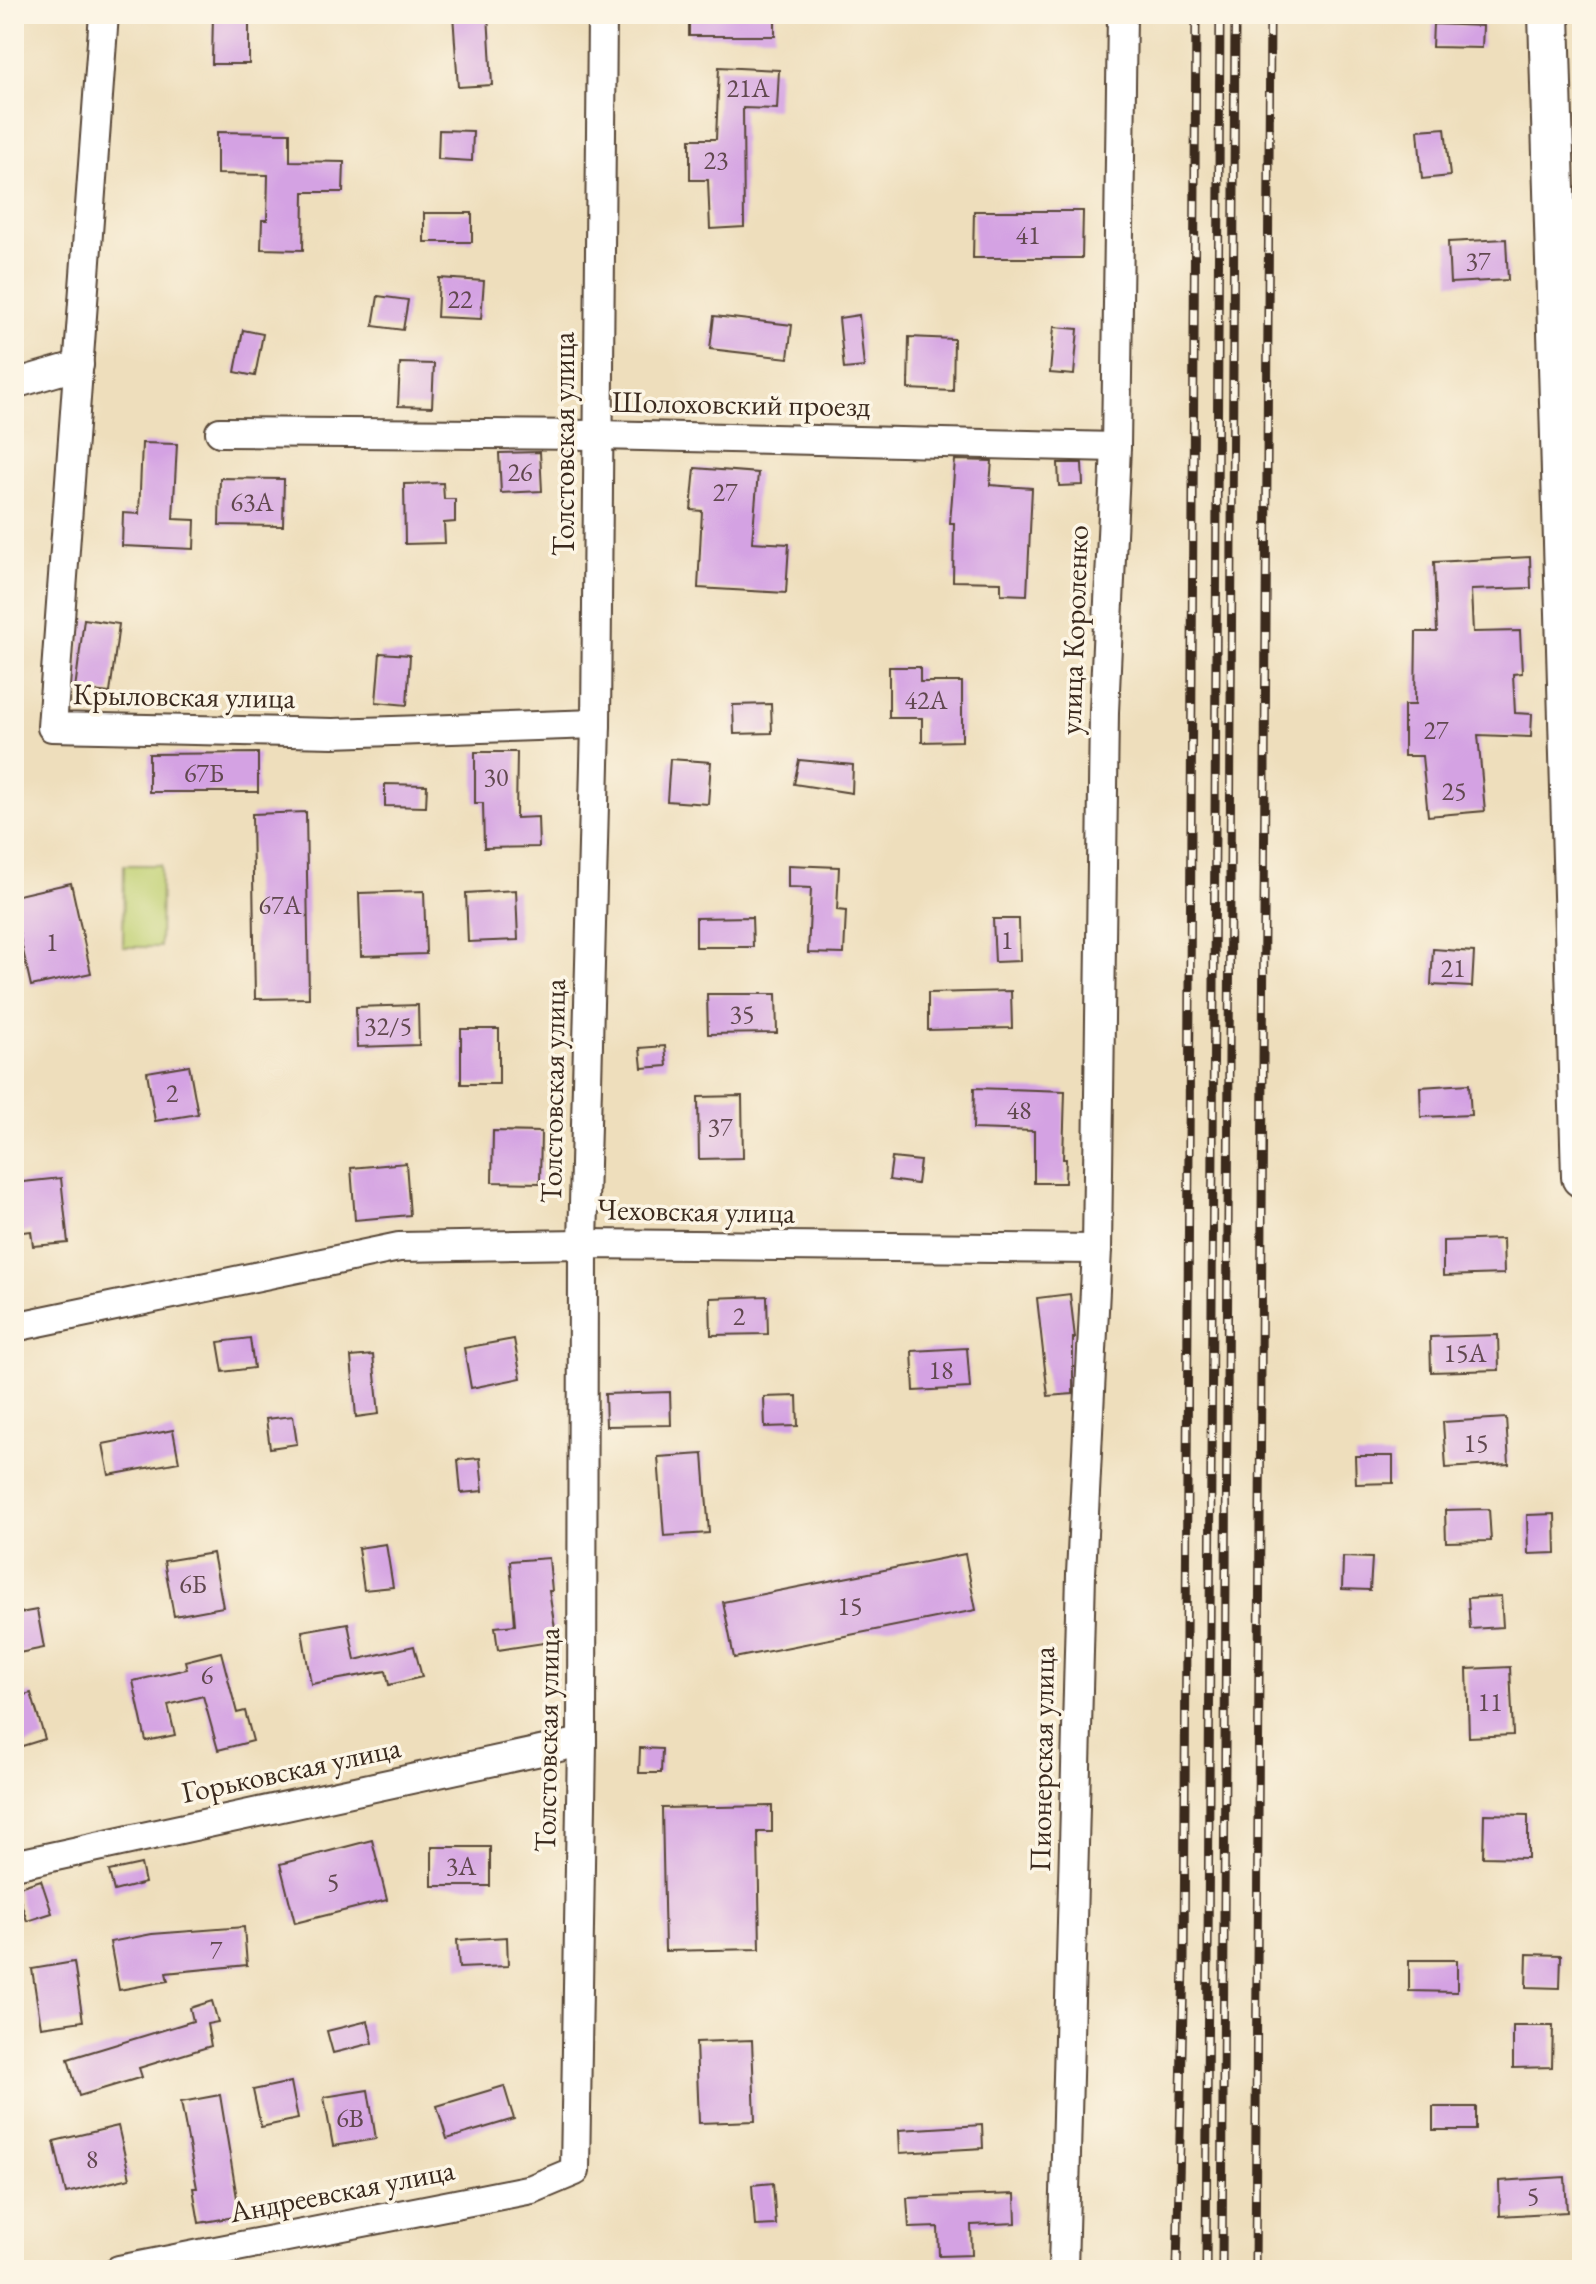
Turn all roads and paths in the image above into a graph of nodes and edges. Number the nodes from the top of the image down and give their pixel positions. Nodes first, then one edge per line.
1 (104, 14) edge
2 (602, 14) edge
3 (1122, 14) edge
4 (1549, 14) edge
5 (79, 365) junction
6 (14, 384) edge
7 (220, 432) dead end
8 (598, 435) junction
9 (1116, 447) junction
10 (596, 724) junction
11 (1578, 865) edge
12 (1582, 1177) edge
13 (583, 1244) junction
14 (1097, 1249) junction
15 (14, 1327) edge
16 (582, 1742) junction
17 (14, 1865) edge
18 (575, 2171) joint
19 (119, 2270) edge
20 (1063, 2270) edge

1 - 5 street, Крыловская улица
2 - 8 street, Толстовская улица
3 - 9 street, улица Короленко
4 - 11 main road
5 - 6 street
5 - 10 street, Крыловская улица
7 - 8 street, Шолоховский проезд
8 - 9 street, Шолоховский проезд
8 - 10 street, Толстовская улица
9 - 14 street, улица Короленко
10 - 13 street, Толстовская улица
11 - 12 main road
13 - 14 street, Чеховская улица
13 - 15 street, Чеховская улица
13 - 16 street, Толстовская улица
14 - 20 street, Пионерская улица
16 - 17 street, Горьковская улица
16 - 18 street, Толстовская улица
18 - 19 street, Андреевская улица

